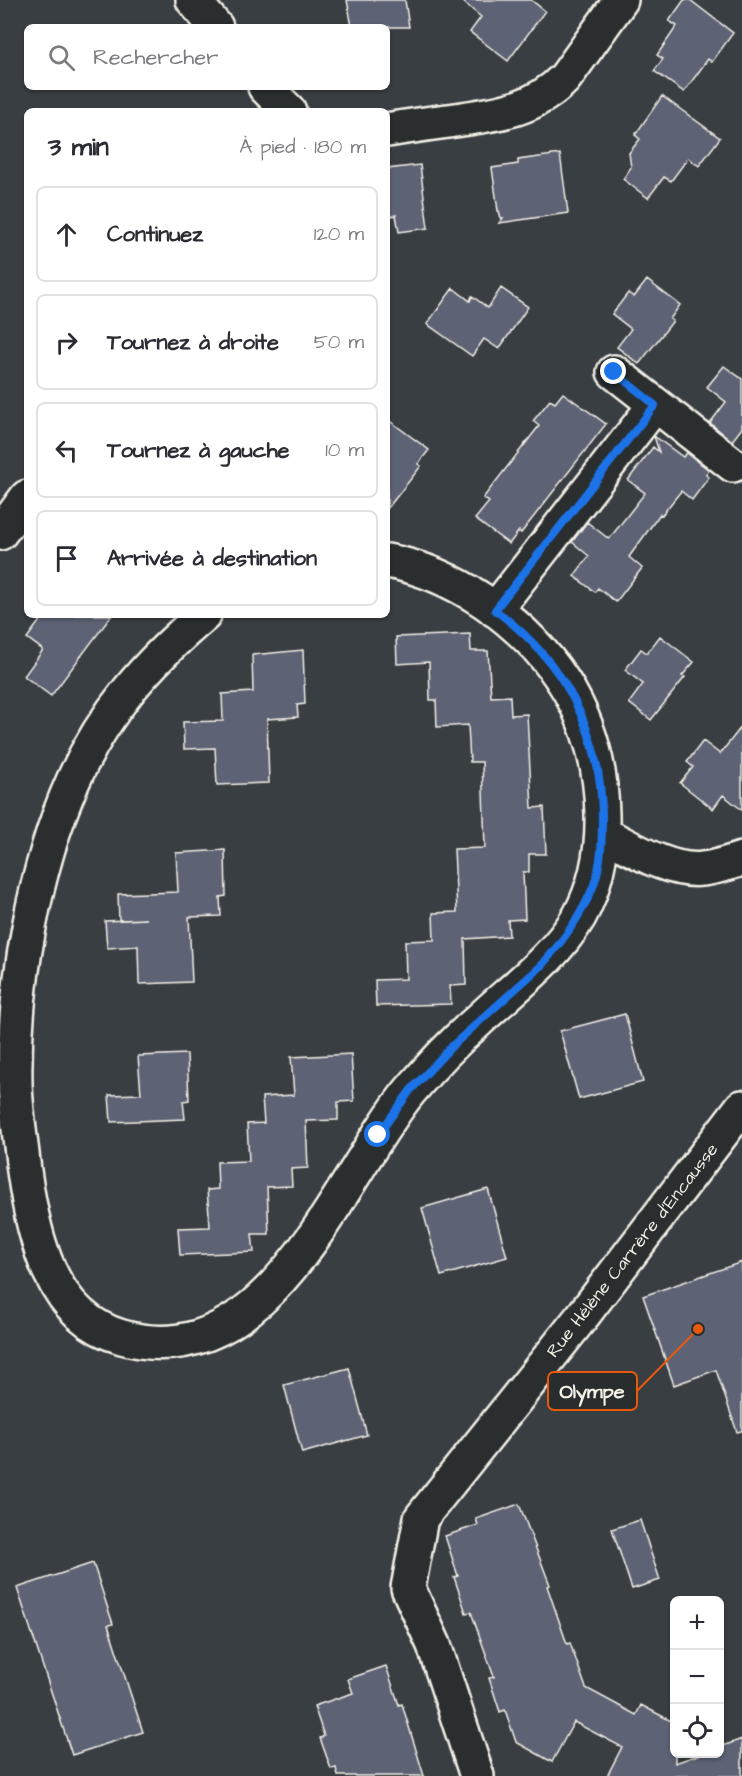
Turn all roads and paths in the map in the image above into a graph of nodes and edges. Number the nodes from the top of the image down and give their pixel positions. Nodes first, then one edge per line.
1 (193, 0) edge
2 (621, 0) edge
3 (213, 24) edge
4 (269, 90) edge
5 (286, 108) edge
6 (390, 129) edge
7 (614, 372) dead end
8 (655, 405) junction
9 (733, 465) dead end
10 (24, 502) edge
11 (0, 533) edge
12 (390, 562) edge
13 (495, 610) junction
14 (201, 618) edge
15 (602, 833) junction
16 (742, 859) edge
17 (742, 1107) edge
18 (477, 1776) edge

1 - 3 street
2 - 6 street
4 - 5 street
7 - 8 street
8 - 9 street
8 - 13 street
10 - 11 street
12 - 13 street
13 - 15 street
14 - 15 street
15 - 16 street
17 - 18 street, Rue Hélène Carrère d’Encausse

